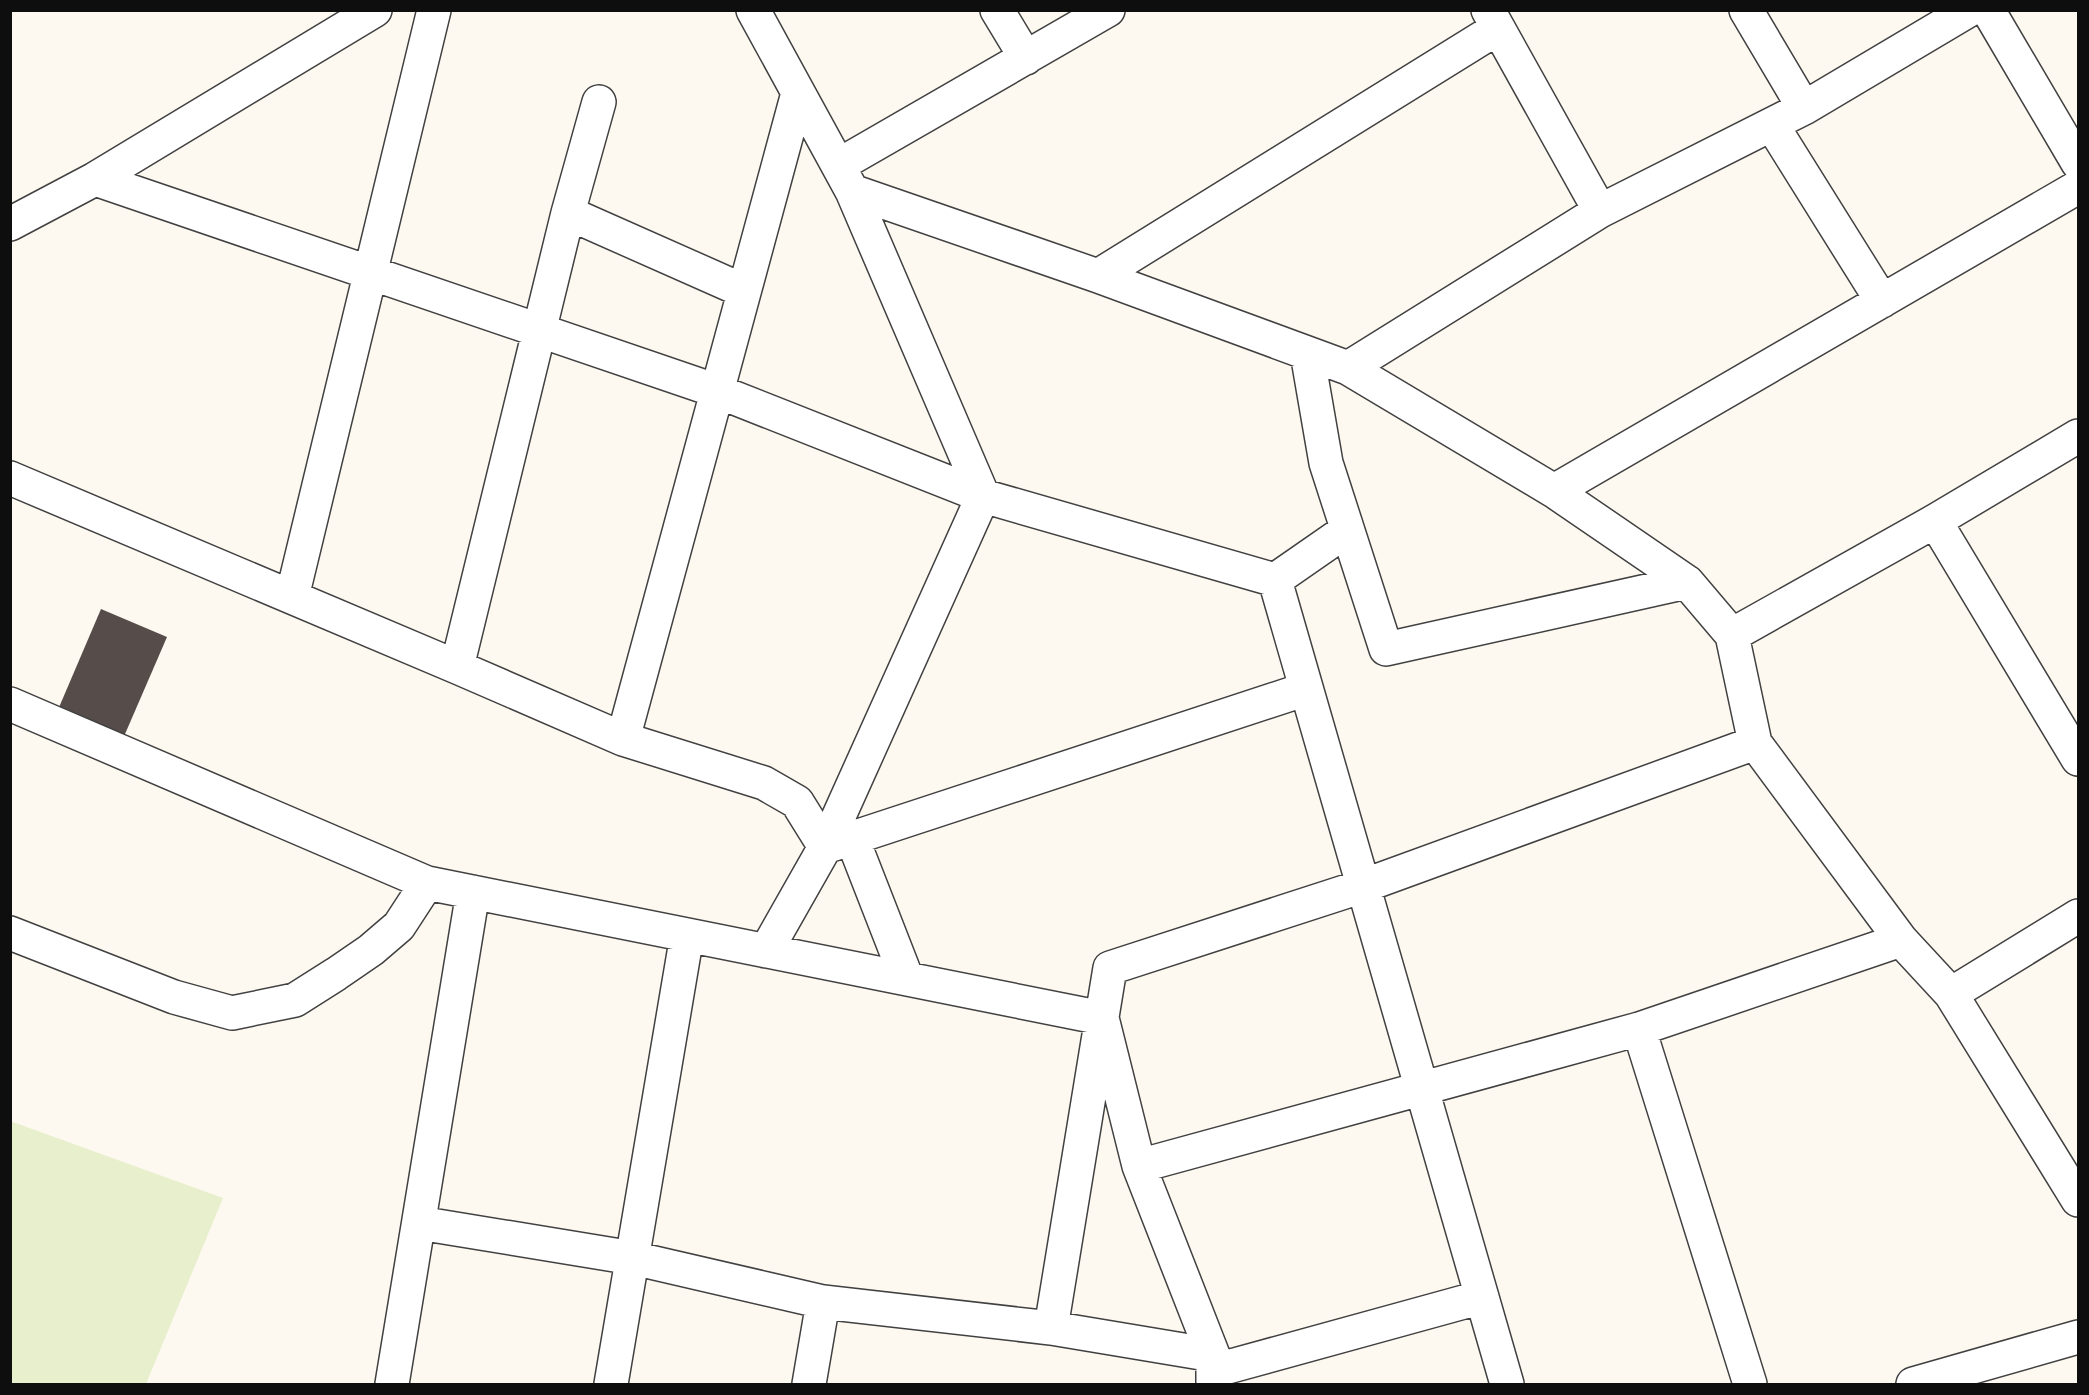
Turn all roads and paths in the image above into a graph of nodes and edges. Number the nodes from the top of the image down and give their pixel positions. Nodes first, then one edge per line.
1 (375, 10) edge
2 (434, 10) edge
3 (753, 10) edge
4 (997, 10) edge
5 (1108, 10) edge
6 (1746, 10) edge
7 (1969, 10) edge
8 (1988, 10) edge
9 (1493, 19) edge
10 (1026, 58) junction
11 (798, 93) junction
12 (599, 102) dead end
13 (1804, 108) junction
14 (1772, 125) junction
15 (2079, 164) edge
16 (845, 178) junction
17 (95, 179) junction
18 (2079, 188) edge
19 (1600, 211) junction
20 (568, 213) junction
21 (10, 224) edge
22 (370, 273) junction
23 (1098, 276) junction
24 (744, 291) junction
25 (1882, 301) junction
26 (541, 331) junction
27 (1307, 353) junction
28 (1348, 368) junction
29 (717, 391) junction
30 (2079, 436) edge
31 (10, 478) edge
32 (1554, 491) junction
33 (983, 496) junction
34 (1935, 521) junction
35 (1347, 530) junction
36 (1275, 580) junction
37 (1687, 582) junction
38 (292, 597) junction
39 (1732, 635) junction
40 (457, 667) junction
41 (1306, 688) junction
42 (10, 704) edge
43 (622, 740) junction
44 (1755, 743) junction
45 (2079, 759) edge
46 (839, 843) junction
47 (427, 883) junction
48 (1363, 886) junction
49 (473, 892) junction
50 (2079, 916) edge
51 (10, 933) edge
52 (687, 935) junction
53 (1901, 940) junction
54 (766, 951) junction
55 (907, 979) junction
56 (1951, 994) junction
57 (1102, 1018) junction
58 (1639, 1029) junction
59 (1421, 1088) junction
60 (1139, 1166) junction
61 (2079, 1200) edge
62 (419, 1223) junction
63 (633, 1258) junction
64 (1482, 1297) junction
65 (823, 1302) junction
66 (1051, 1328) junction
67 (2079, 1337) edge
68 (1213, 1370) edge
69 (392, 1384) edge
70 (611, 1384) edge
71 (809, 1384) edge
72 (1507, 1384) edge
73 (1750, 1384) edge
74 (1913, 1384) edge

1 - 17 street
2 - 22 street
3 - 11 street
4 - 10 street
5 - 10 street
6 - 13 street
7 - 13 street
8 - 15 street
9 - 19 street
9 - 23 street
10 - 16 street
11 - 16 street
11 - 24 street
12 - 20 street
13 - 14 street
14 - 19 street
14 - 25 street
16 - 23 street
16 - 33 street
17 - 21 street
17 - 22 street
18 - 25 street
19 - 28 street
20 - 24 street
20 - 26 street
22 - 26 street
22 - 38 street
23 - 27 street
24 - 29 street
25 - 32 street
26 - 29 street
26 - 40 street
27 - 28 street
27 - 35 street
28 - 32 street
29 - 33 street
29 - 43 street
30 - 34 street
31 - 38 street
32 - 37 street
33 - 36 street
33 - 46 street
34 - 39 street
34 - 45 street
35 - 36 street
35 - 37 street
36 - 41 street
37 - 39 street
38 - 40 street
39 - 44 street
40 - 43 street
41 - 46 street
41 - 48 street
42 - 47 street
43 - 46 street
44 - 48 street
44 - 53 street
46 - 54 street
46 - 55 street
47 - 49 street
47 - 51 street
48 - 57 street
48 - 59 street
49 - 52 street
49 - 62 street
50 - 56 street
52 - 54 street
52 - 63 street
53 - 56 street
53 - 58 street
54 - 55 street
55 - 57 street
56 - 61 street
57 - 60 street
57 - 66 street
58 - 59 street
58 - 73 street
59 - 60 street
59 - 64 street
60 - 68 street
62 - 63 street
62 - 69 street
63 - 65 street
63 - 70 street
64 - 68 street
64 - 72 street
65 - 66 street
65 - 71 street
66 - 68 street
67 - 74 street

